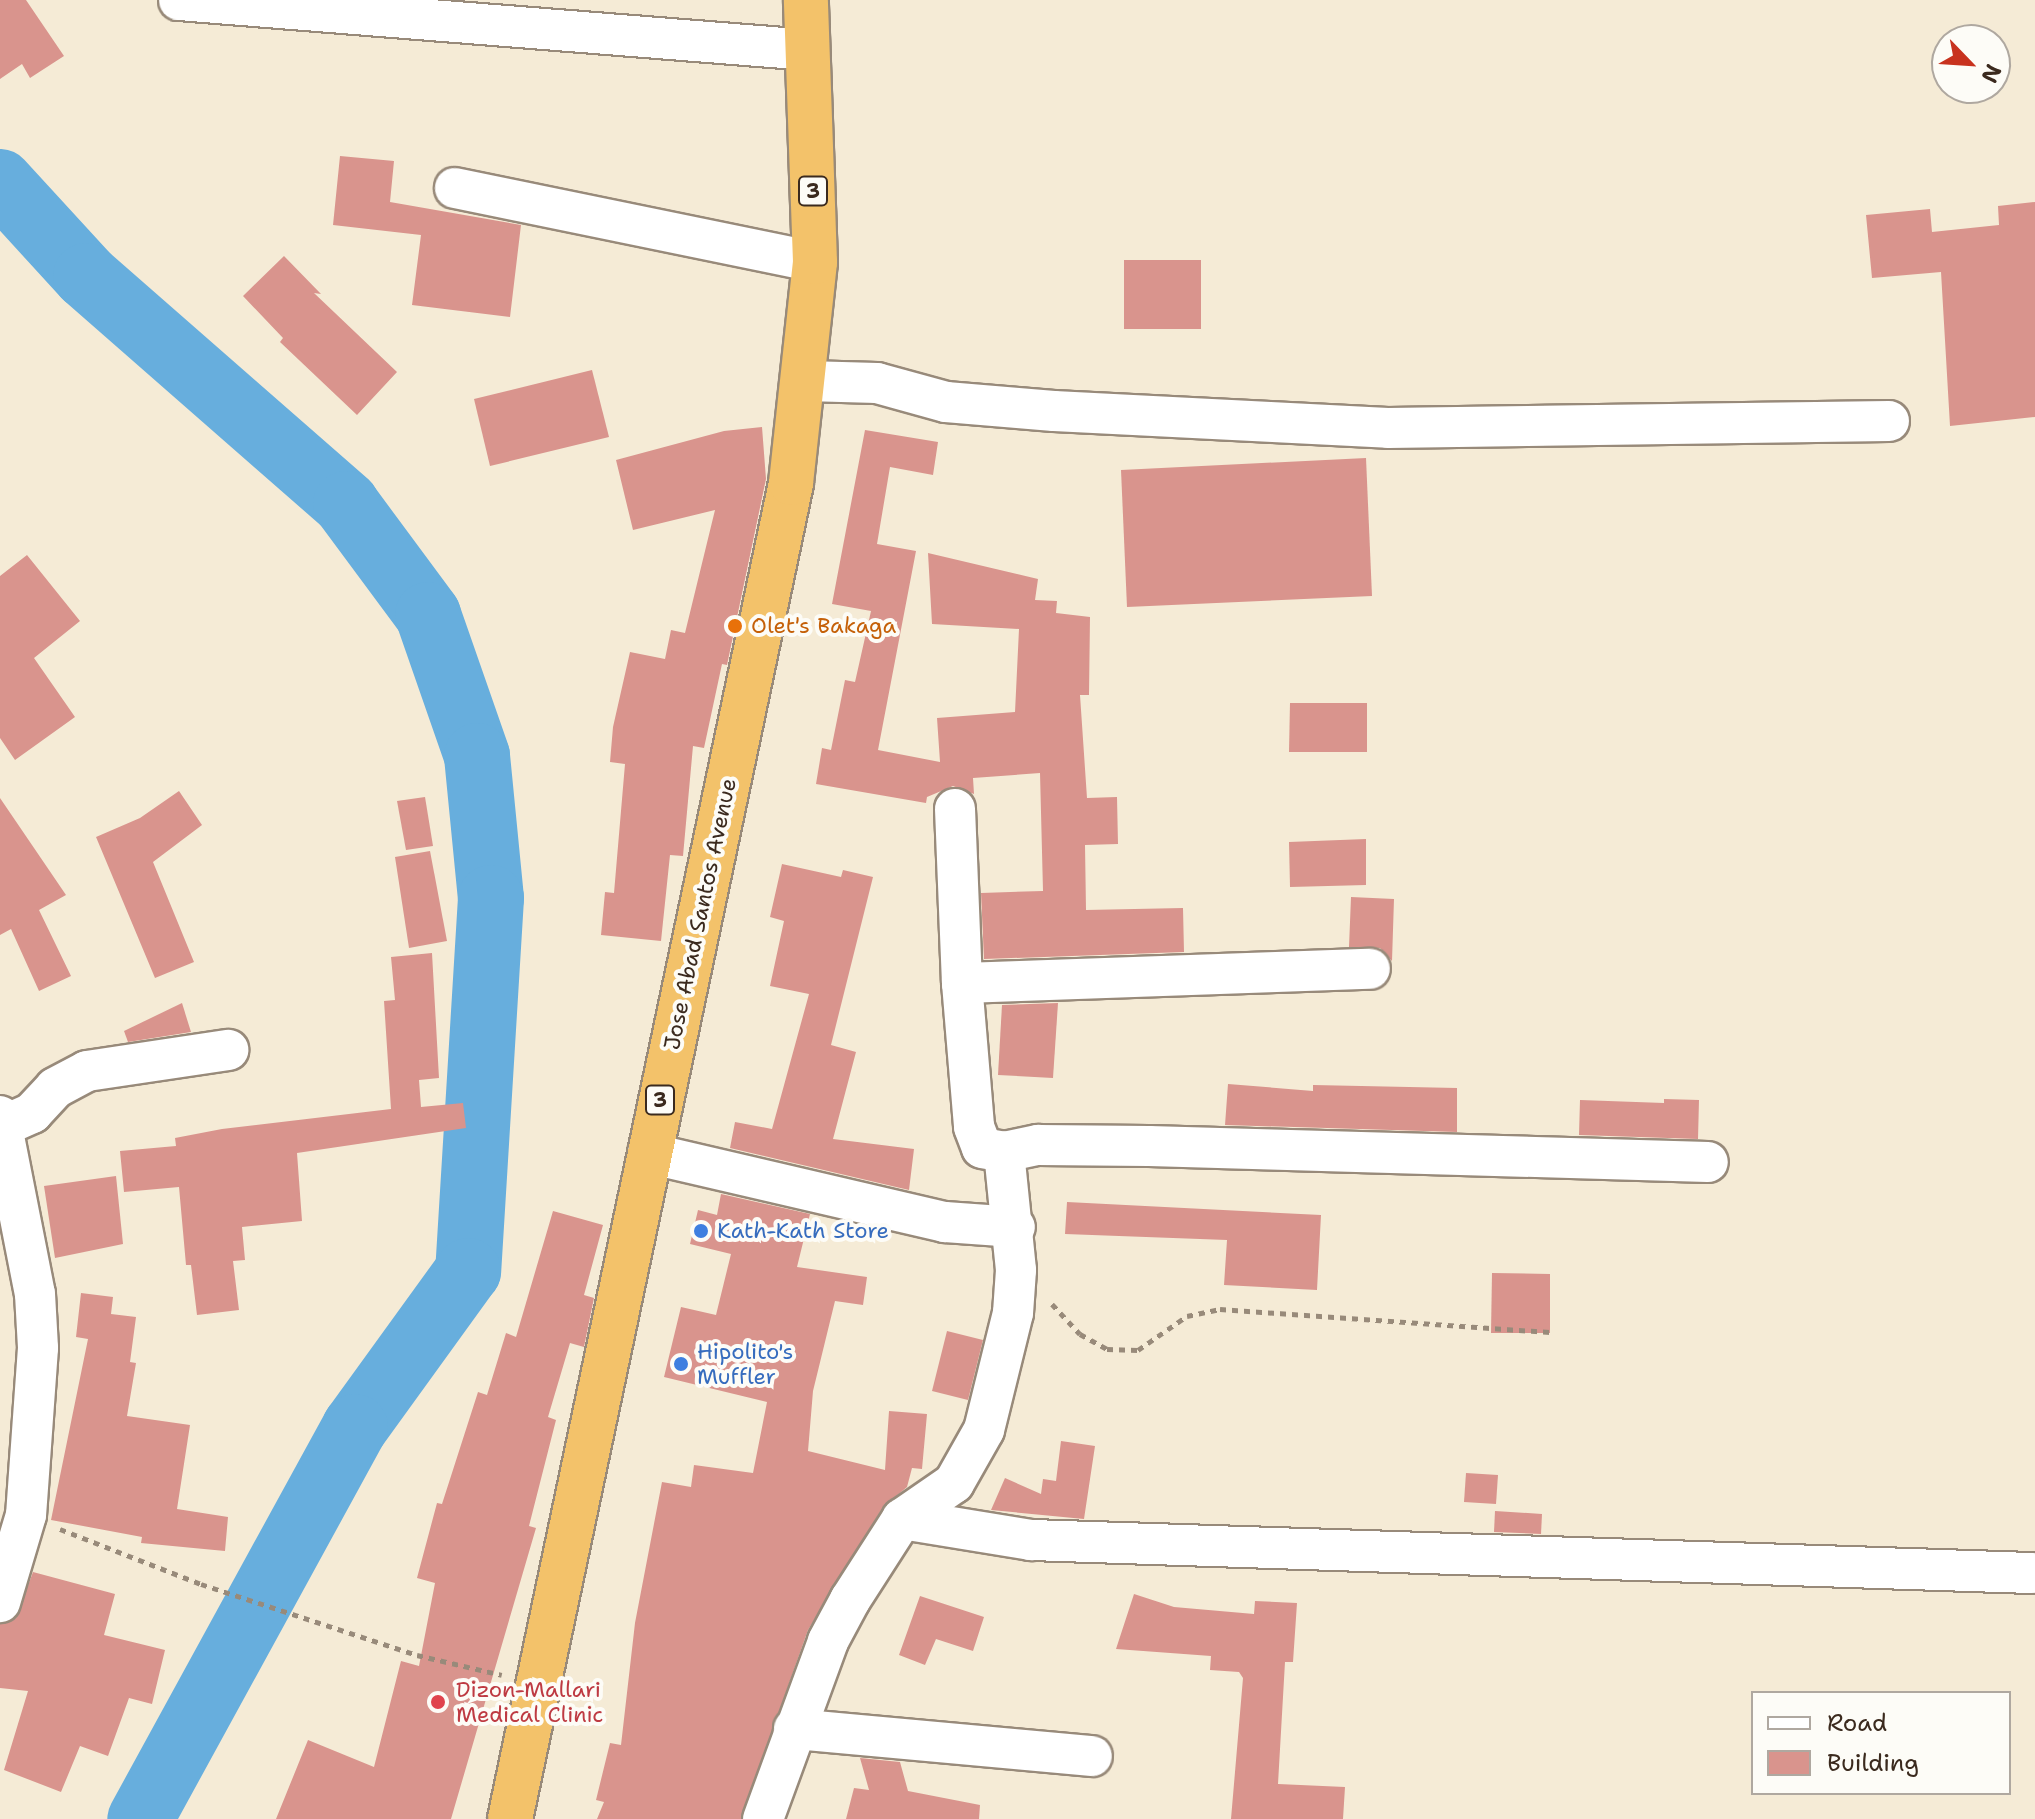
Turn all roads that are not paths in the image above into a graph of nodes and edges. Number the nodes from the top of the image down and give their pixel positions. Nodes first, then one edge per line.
1 (179, 0) edge
2 (806, 0) edge
3 (809, 50) junction
4 (455, 188) dead end
5 (815, 262) junction
6 (806, 381) junction
7 (1889, 421) dead end
8 (955, 809) dead end
9 (1370, 969) dead end
10 (962, 983) junction
11 (228, 1050) dead end
12 (1, 1121) edge
13 (1004, 1152) junction
14 (648, 1153) junction
15 (1708, 1162) dead end
16 (11, 1225) edge
17 (1015, 1227) junction
18 (17, 1427) edge
19 (902, 1519) junction
20 (2032, 1573) dead end
21 (0, 1602) edge
22 (794, 1729) junction
23 (1092, 1756) dead end
24 (510, 1819) edge
25 (763, 1819) edge

1 - 3 street
2 - 3 highway, Jose Abad Santos Avenue / 3
3 - 5 highway, Jose Abad Santos Avenue / 3
4 - 5 street
5 - 6 highway, Jose Abad Santos Avenue / 3
6 - 7 street
6 - 14 highway, Jose Abad Santos Avenue / 3
8 - 10 street
9 - 10 street
10 - 13 street
11 - 12 street
12 - 16 street
13 - 15 street
13 - 17 street
14 - 17 street
14 - 24 highway, Jose Abad Santos Avenue / 3
16 - 18 street
17 - 19 street
18 - 21 street
19 - 20 street
19 - 22 street
22 - 23 street
22 - 25 street

